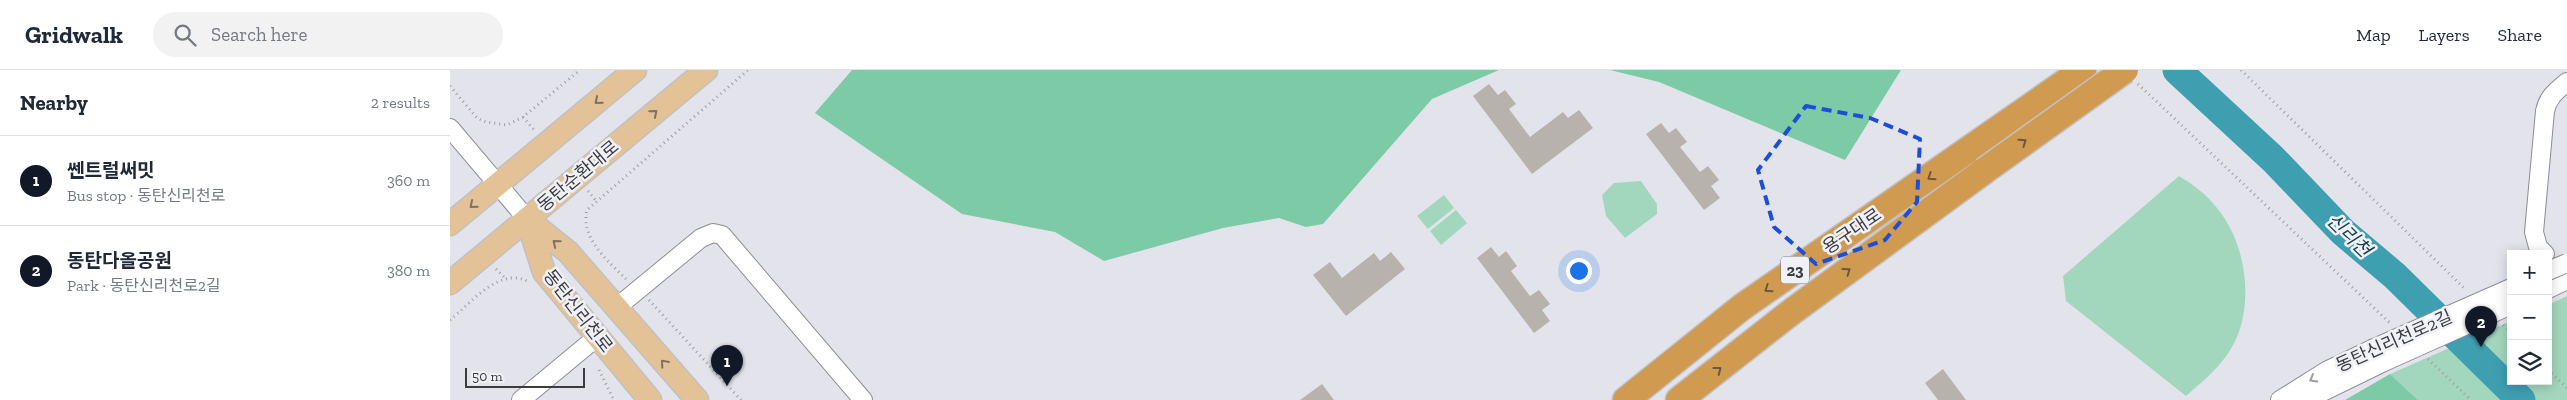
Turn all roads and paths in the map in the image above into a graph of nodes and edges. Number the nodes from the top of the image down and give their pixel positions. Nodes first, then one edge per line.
1 (580, 70) edge
2 (635, 70) edge
3 (706, 70) edge
4 (748, 70) edge
5 (2083, 70) edge
6 (2241, 70) edge
7 (2128, 73) edge
8 (2567, 82) edge
9 (450, 86) edge
10 (450, 128) edge
11 (1977, 160) junction
12 (499, 184) junction
13 (527, 219) junction
14 (450, 224) edge
15 (2541, 250) edge
16 (2552, 261) edge
17 (2567, 263) edge
18 (2552, 270) edge
19 (2567, 276) edge
20 (2567, 280) edge
21 (450, 283) edge
22 (530, 283) dead end
23 (2552, 287) edge
24 (2507, 290) edge
25 (638, 291) junction
26 (2468, 292) dead end
27 (2507, 307) edge
28 (616, 308) junction
29 (450, 320) edge
30 (2496, 320) dead end
31 (2507, 330) edge
32 (2399, 331) dead end
33 (598, 337) junction
34 (2420, 352) dead end
35 (2378, 355) junction
36 (2552, 374) edge
37 (2567, 388) edge
38 (521, 400) edge
39 (650, 400) edge
40 (697, 400) edge
41 (741, 400) edge
42 (863, 400) edge
43 (1626, 400) edge
44 (1680, 400) edge
45 (2280, 400) edge
46 (2306, 400) edge
47 (2471, 400) edge

1 - 9 path
2 -> 12 main road
13 -> 3 main road, 동탄순환대로
4 - 25 path
5 - 11 highway, 용구대로 / 23
6 - 26 path
11 -> 7 highway, 용구대로 / 23, bridge
7 - 32 path
8 - 15 street
10 - 12 street
11 -> 43 highway, 용구대로 / 23
44 -> 11 highway, 용구대로 / 23
12 - 13 street
12 -> 14 main road
13 - 21 main road, 동탄순환대로
28 -> 13 main road, 동탄신리천로
13 - 33 main road, 동탄신리천로
16 - 19 street
17 - 18 street, bridge
20 - 23 street
22 - 29 path
24 - 35 street, 동탄신리천로2길, bridge
25 - 28 street, 동탄신리천로
25 - 41 path
25 - 42 street, 동탄신리천로
27 - 35 street, 동탄신리천로2길, bridge
40 -> 28 main road, 동탄신리천로
30 - 31 path
33 - 38 street
33 - 39 main road, 동탄신리천로
34 - 47 path
35 -> 45 street, 동탄신리천로2길
35 - 46 street, 동탄신리천로2길
36 - 37 path

